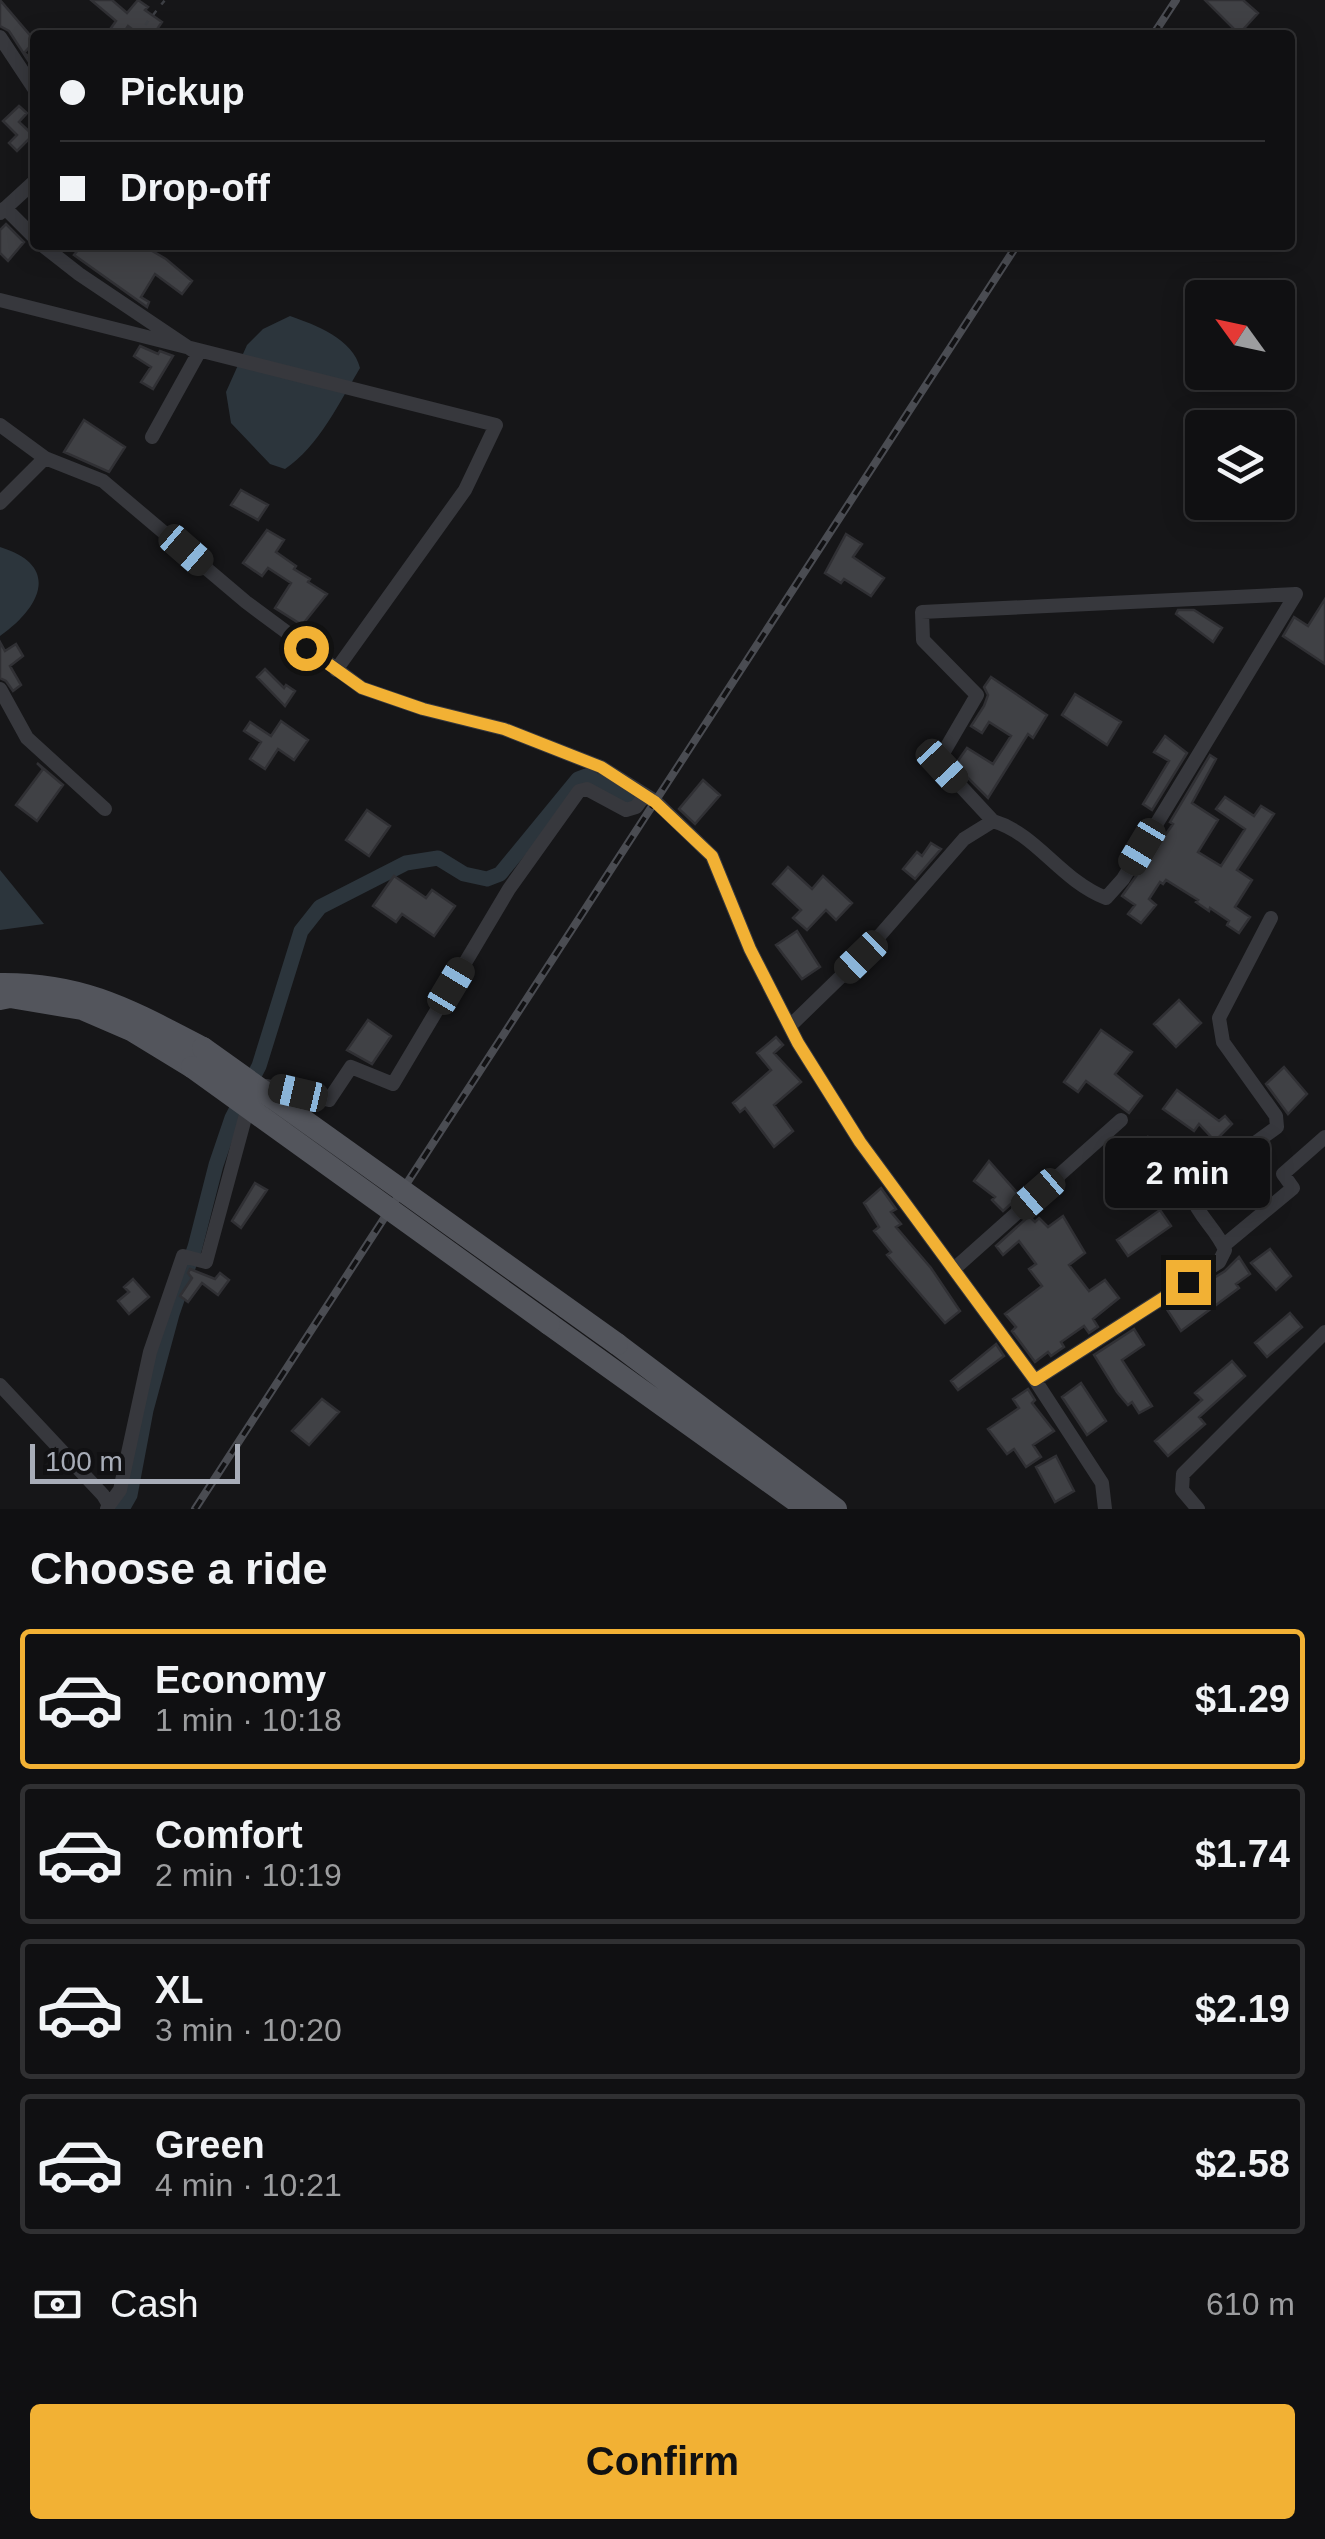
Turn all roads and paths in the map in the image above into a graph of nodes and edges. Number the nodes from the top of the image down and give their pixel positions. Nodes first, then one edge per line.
1 (165, 0) edge
2 (141, 30) edge
3 (0, 37) edge
4 (30, 82) edge
5 (30, 186) edge
6 (3, 210) edge
7 (30, 234) edge
8 (48, 250) edge
9 (0, 300) edge
10 (0, 425) edge
11 (152, 436) dead end
12 (45, 458) junction
13 (0, 503) edge
14 (336, 670) junction
15 (0, 688) edge
16 (645, 795) junction
17 (105, 809) dead end
18 (993, 821) junction
19 (1271, 918) dead end
20 (0, 984) edge
21 (0, 999) edge
22 (790, 1026) junction
23 (198, 1057) junction
24 (1121, 1120) dead end
25 (1325, 1137) edge
26 (1223, 1246) junction
27 (954, 1269) junction
28 (1325, 1332) edge
29 (1035, 1380) junction
30 (0, 1385) edge
31 (108, 1507) edge
32 (807, 1509) edge
33 (836, 1509) edge
34 (1105, 1509) edge
35 (1198, 1509) edge

1 - 2 path
3 - 4 street
5 - 6 street
6 - 7 street
8 - 11 street
9 - 14 street
10 - 12 street
12 - 13 street
12 - 14 street
14 - 16 street
15 - 17 street
16 - 22 street
16 - 31 street
18 - 18 street
18 - 22 street
19 - 26 street
20 - 23 main road
21 - 23 main road
22 - 27 street
23 - 32 main road, bridge
23 - 33 main road, bridge
24 - 27 street
25 - 26 street
26 - 29 street
27 - 29 street
28 - 35 street
29 - 34 street
30 - 31 street

